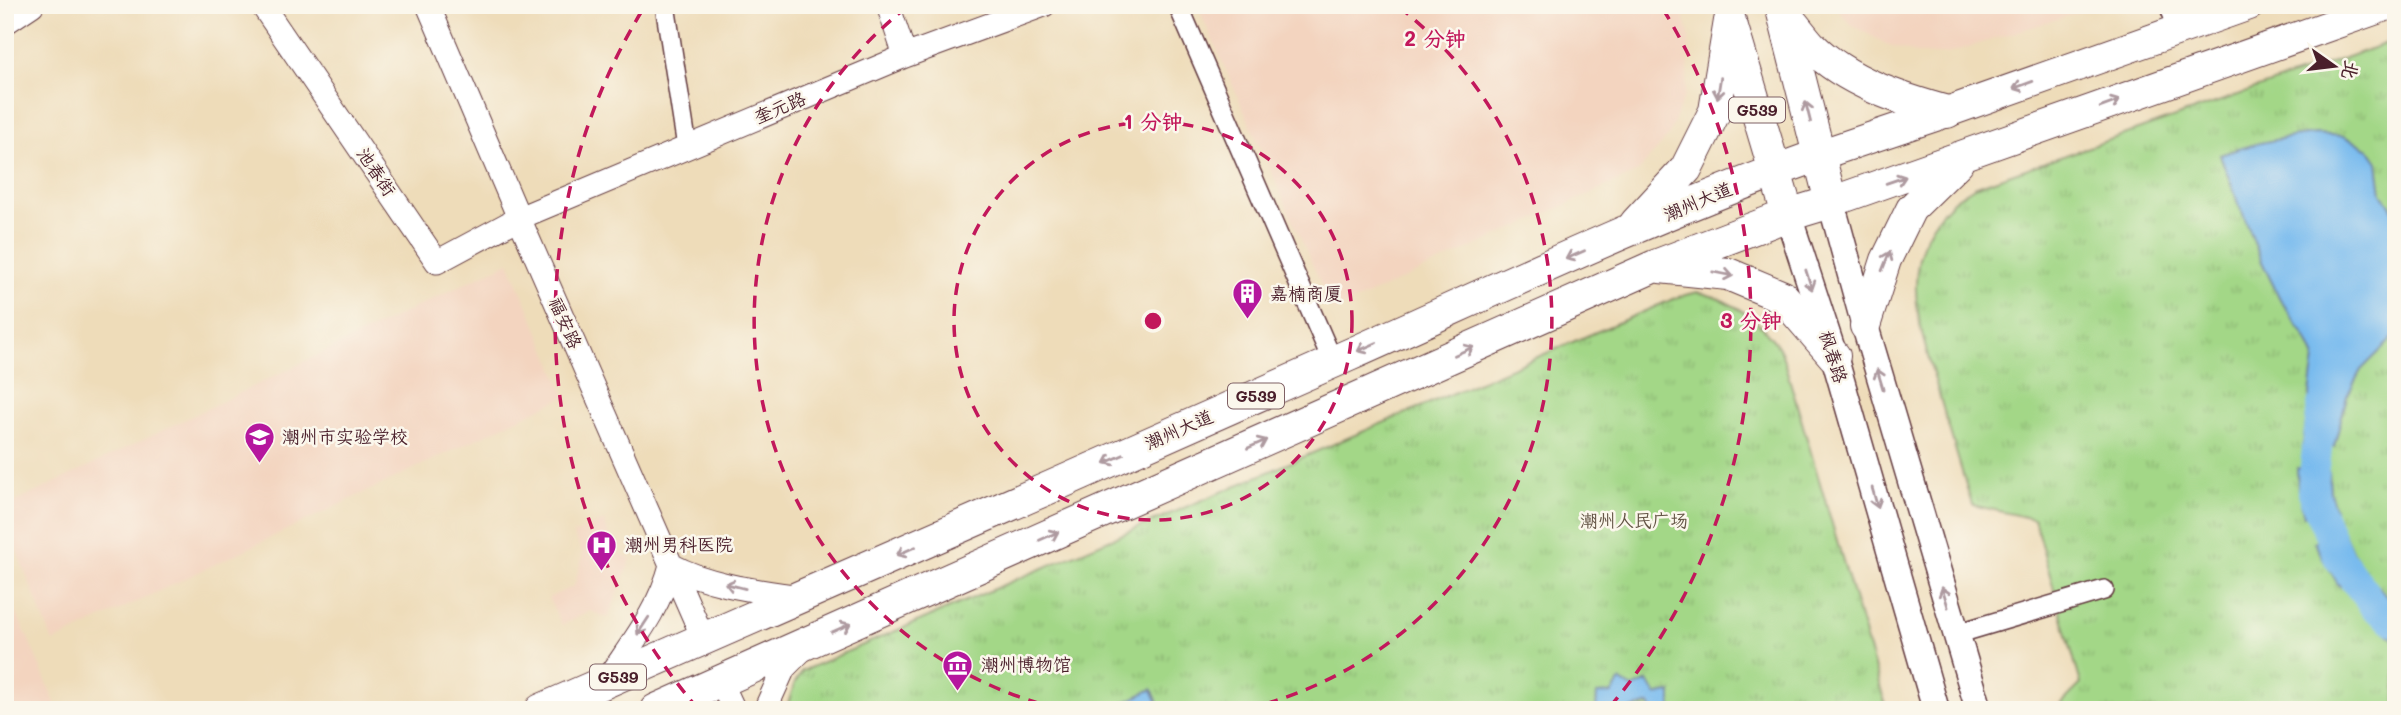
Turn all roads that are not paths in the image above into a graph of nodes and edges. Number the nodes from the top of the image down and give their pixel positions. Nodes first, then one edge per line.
1 (32, 5) edge
2 (262, 5) edge
3 (428, 5) edge
4 (665, 5) edge
5 (888, 5) edge
6 (1044, 5) edge
7 (1178, 5) edge
8 (2249, 5) edge
9 (2388, 5) edge
10 (1782, 8) edge
11 (1728, 13) edge
12 (2174, 18) edge
13 (5, 23) edge
14 (905, 56) junction
15 (1947, 112) junction
16 (687, 147) junction
17 (1819, 155) junction
18 (1966, 156) junction
19 (1775, 170) junction
20 (1831, 202) junction
21 (1788, 215) junction
22 (519, 218) junction
23 (1628, 232) junction
24 (1655, 266) junction
25 (1864, 326) junction
26 (1833, 356) junction
27 (1334, 362) junction
28 (671, 565) junction
29 (2104, 590) dead end
30 (802, 597) junction
31 (1956, 634) junction
32 (704, 640) junction
33 (810, 642) junction
34 (606, 682) junction
35 (728, 697) edge
36 (541, 710) edge
37 (656, 710) edge
38 (765, 710) edge
39 (1936, 710) edge
40 (1979, 710) edge

1 - 13 street
2 - 22 street, 池春街
3 - 22 street, 福安路
4 - 16 street
5 - 14 street
6 - 14 street, 奎元路
7 - 27 street
8 - 12 main road
18 -> 9 main road
10 - 15 highway
17 -> 10 highway, G539
11 - 19 highway, 枫春路 / G539
11 -> 23 highway
12 -> 15 main road
14 - 16 street, 奎元路
15 - 17 main road
16 - 22 street, 奎元路
17 - 19 highway, 潮州大道 / G539
17 - 20 highway, G539
20 -> 18 main road
25 -> 18 main road
19 - 21 highway, 枫春路 / G539
19 - 23 highway, 潮州大道 / G539
20 - 21 highway, G539
20 - 25 main road
21 - 24 highway, G539
21 -> 26 main road, 枫春路
22 - 28 street, 福安路
23 -> 27 highway, 潮州大道 / G539
24 -> 26 highway
33 -> 24 highway, G539
31 -> 25 main road
26 -> 39 main road, 枫春路
27 -> 30 highway, 潮州大道 / G539
30 -> 28 street
28 - 32 street, 福安路
28 -> 34 street
29 - 31 street
30 - 32 highway, 潮州大道 / G539
31 - 40 main road
32 - 34 highway, 潮州大道 / G539
33 - 35 highway, G539
33 - 38 street
34 - 36 highway, 潮州大道 / G539
35 - 37 highway, G539

